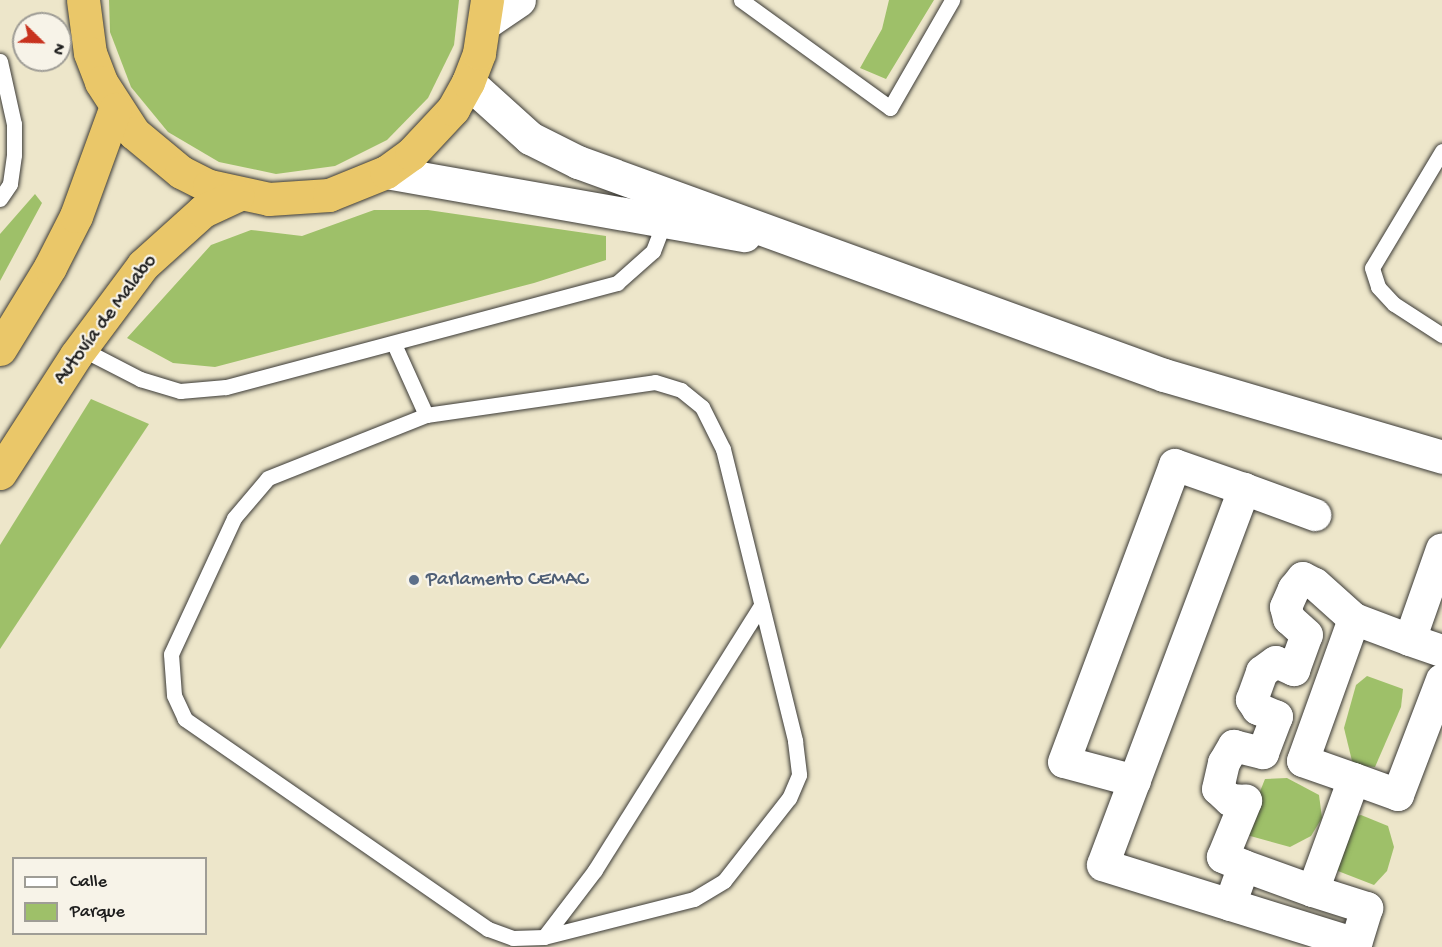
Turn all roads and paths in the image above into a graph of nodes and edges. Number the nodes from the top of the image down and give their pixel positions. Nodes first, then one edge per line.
1 (82, 0) edge
2 (519, 0) edge
3 (741, 0) edge
4 (952, 0) edge
5 (486, 11) edge
6 (0, 61) edge
7 (468, 82) junction
8 (115, 109) junction
9 (1442, 151) edge
10 (386, 172) junction
11 (238, 195) junction
12 (0, 199) edge
13 (670, 208) junction
14 (1442, 335) edge
15 (394, 344) junction
16 (80, 348) junction
17 (0, 349) edge
18 (426, 415) junction
19 (1439, 449) edge
20 (0, 473) edge
21 (1244, 489) junction
22 (1315, 515) dead end
23 (1442, 549) edge
24 (761, 605) junction
25 (1354, 619) junction
26 (1410, 640) junction
27 (1442, 651) edge
28 (1442, 680) edge
29 (1354, 779) junction
30 (1135, 781) junction
31 (1244, 866) junction
32 (1314, 891) junction
33 (1230, 904) junction
34 (544, 937) junction

1 - 8 highway
2 - 5 street
3 - 4 lane
5 - 7 highway
6 - 12 lane
7 - 10 highway
7 - 13 street
8 - 11 highway
8 - 17 highway
9 - 14 lane
10 - 11 highway
10 - 13 street
11 - 16 highway, Autovía de Malabo
13 - 15 lane
13 - 19 street
15 - 16 lane
15 - 18 lane
16 - 20 highway, Autovía de Malabo
18 - 24 lane
18 - 34 lane
21 - 22 street
21 - 30 street
21 - 30 street
23 - 26 street
24 - 34 lane
24 - 34 lane
25 - 26 street
25 - 29 street
25 - 31 street
26 - 27 street
28 - 29 street
29 - 32 street
30 - 33 street
31 - 32 street
31 - 33 street
32 - 33 street

